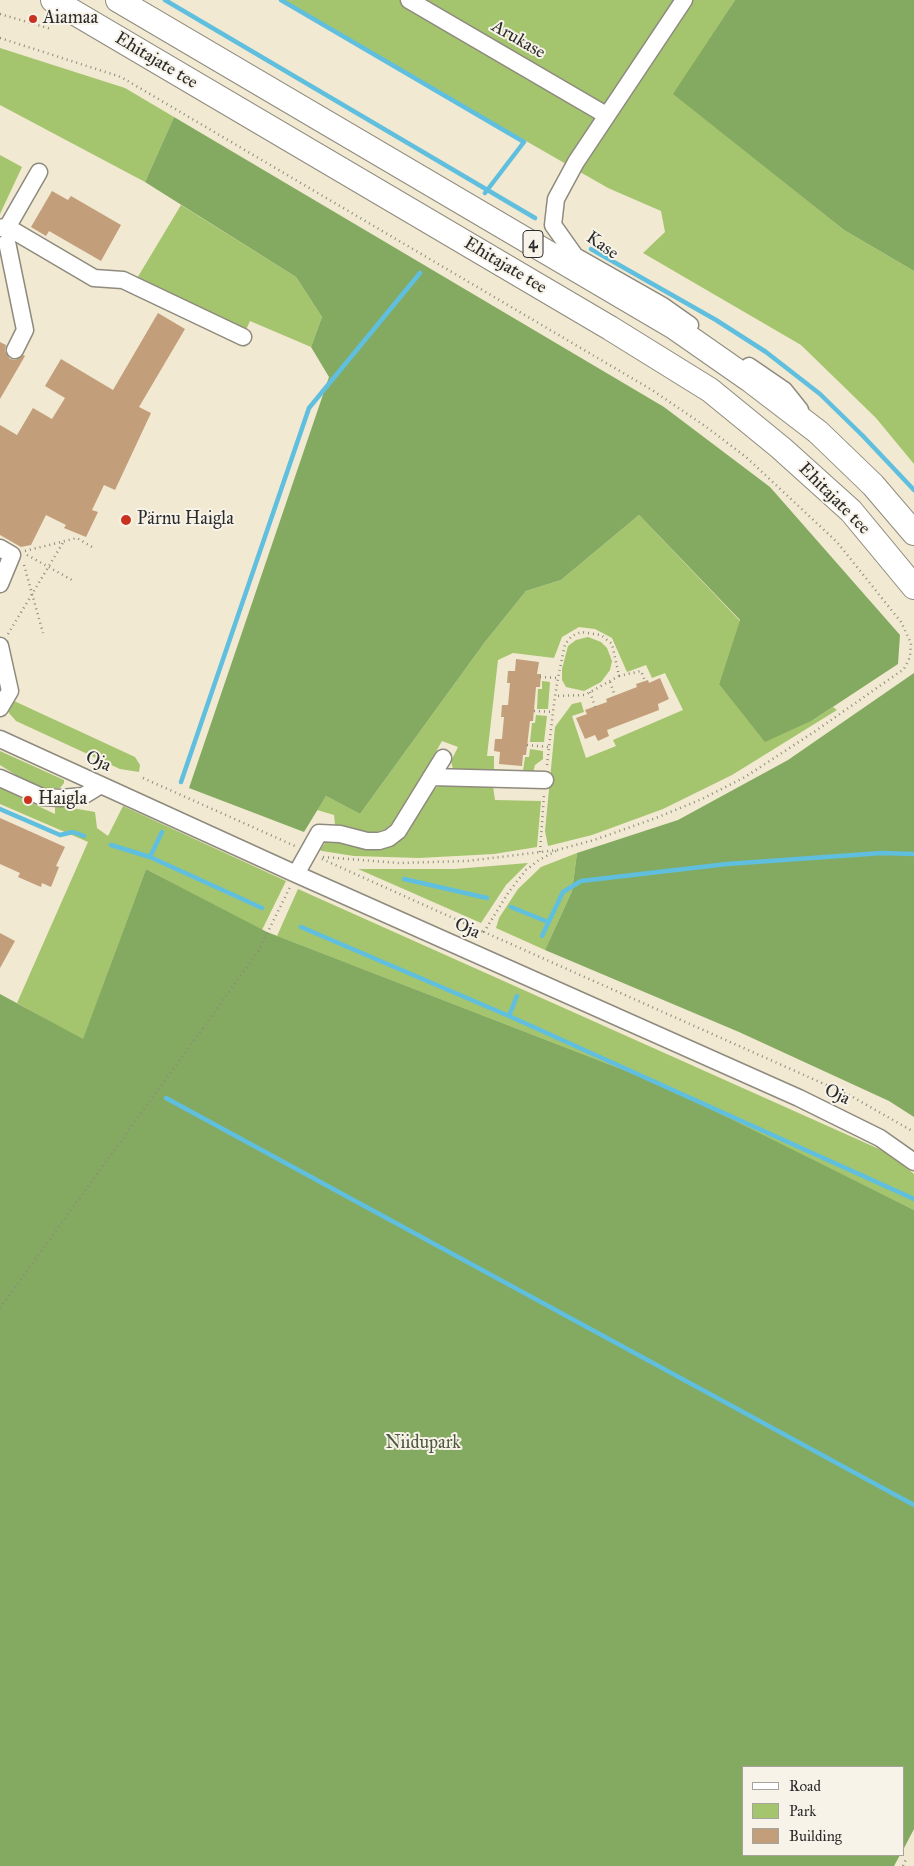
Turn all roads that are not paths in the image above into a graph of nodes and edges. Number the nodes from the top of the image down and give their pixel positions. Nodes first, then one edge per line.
1 (53, 0) edge
2 (118, 0) edge
3 (409, 0) edge
4 (684, 0) edge
5 (606, 115) junction
6 (39, 172) dead end
7 (6, 236) edge
8 (243, 337) dead end
9 (15, 350) dead end
10 (818, 432) junction
11 (914, 533) edge
12 (11, 552) edge
13 (0, 584) edge
14 (914, 588) edge
15 (0, 647) edge
16 (0, 708) edge
17 (0, 739) edge
18 (443, 758) dead end
19 (431, 777) junction
20 (0, 778) edge
21 (545, 780) road end
22 (101, 785) junction
23 (296, 874) junction
24 (914, 1162) edge

1 - 14 highway, Ehitajate tee / 4
2 - 10 highway, Ehitajate tee / 4
3 - 5 street, Arukase
4 - 5 street, Kase
5 - 10 street, Kase
6 - 7 street
7 - 8 street
7 - 9 street
10 - 11 highway, Ehitajate tee / 4
12 - 13 street
15 - 16 street
17 - 22 street, Oja
18 - 19 street
19 - 21 street
19 - 23 street
20 - 22 street
22 - 23 street, Oja
23 - 24 street, Oja

